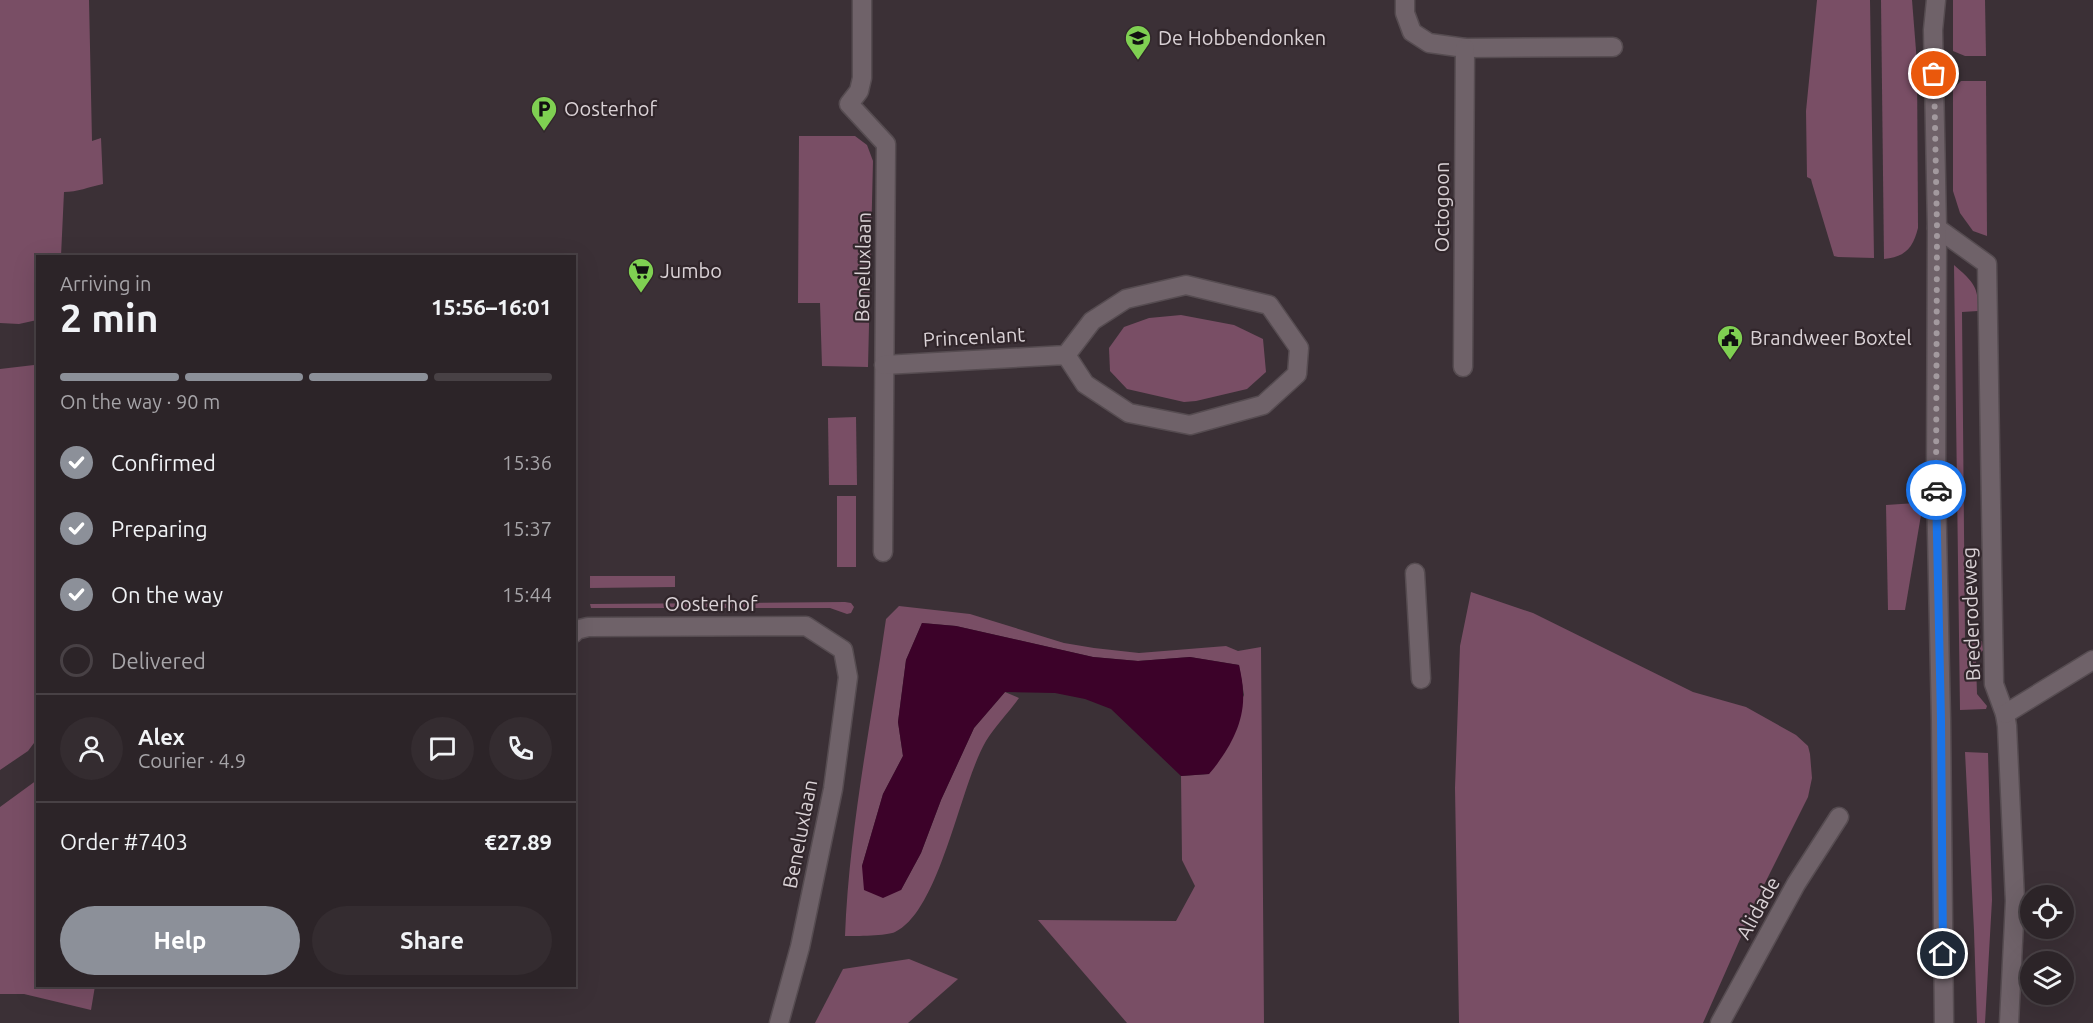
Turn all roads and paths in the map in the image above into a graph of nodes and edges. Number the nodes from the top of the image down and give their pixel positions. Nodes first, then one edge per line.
1 (862, 0) edge
2 (1405, 0) edge
3 (1925, 0) edge
4 (1936, 0) edge
5 (1933, 30) junction
6 (1613, 47) dead end
7 (1465, 48) junction
8 (1937, 228) junction
9 (1066, 355) junction
10 (884, 364) junction
11 (1463, 367) dead end
12 (884, 552) dead end
13 (1415, 573) dead end
14 (576, 630) edge
15 (843, 650) joint
16 (2093, 660) edge
17 (1421, 679) dead end
18 (2005, 714) junction
19 (1839, 817) dead end
20 (779, 1023) edge
21 (1720, 1023) edge
22 (1944, 1023) edge
23 (2009, 1023) edge

1 - 10 street, Beneluxlaan
2 - 7 street
3 - 5 street, Brederodeweg
4 - 5 street, Brederodeweg
5 - 8 street, Brederodeweg
6 - 7 street
7 - 11 street, Octogoon
8 - 18 street, Brederodeweg
8 - 22 street, Brederodeweg
9 - 9 street
9 - 10 street, Princenlant
10 - 12 street, Beneluxlaan
13 - 17 street
14 - 15 street, Oosterhof
15 - 20 street, Beneluxlaan
16 - 18 street
18 - 23 street, Brederodeweg
19 - 21 street, Alidade

